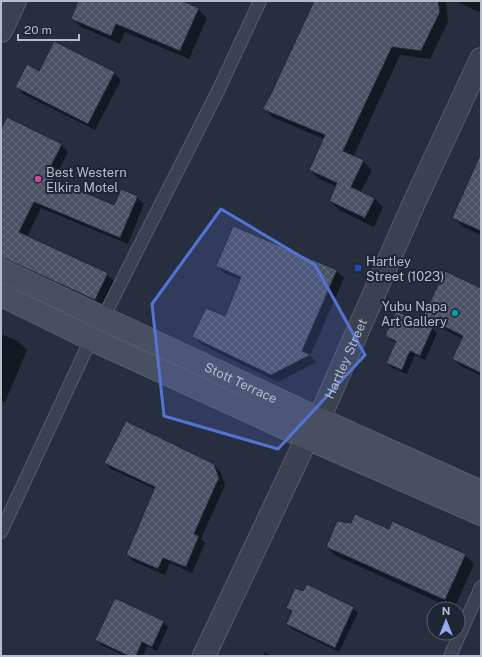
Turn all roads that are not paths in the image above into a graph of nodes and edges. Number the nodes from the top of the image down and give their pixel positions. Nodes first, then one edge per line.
1 (15, 1) edge
2 (260, 1) edge
3 (1, 31) edge
4 (481, 59) edge
5 (1, 270) edge
6 (1, 296) edge
7 (103, 318) junction
8 (91, 338) junction
9 (319, 419) junction
10 (307, 438) junction
11 (481, 492) edge
12 (481, 514) edge
13 (1, 532) edge
14 (481, 587) edge
15 (204, 656) edge
16 (450, 656) edge

1 - 3 street
2 - 7 lane
4 - 9 street, Hartley Street
5 - 7 main road, Stott Terrace
6 - 8 main road, Stott Terrace
7 - 9 main road, Stott Terrace
8 - 10 main road, Stott Terrace
8 - 13 lane
9 - 10 main road, Hartley Street
9 - 11 main road, Stott Terrace
10 - 12 main road, Stott Terrace
10 - 15 street, Hartley Street
14 - 16 lane

